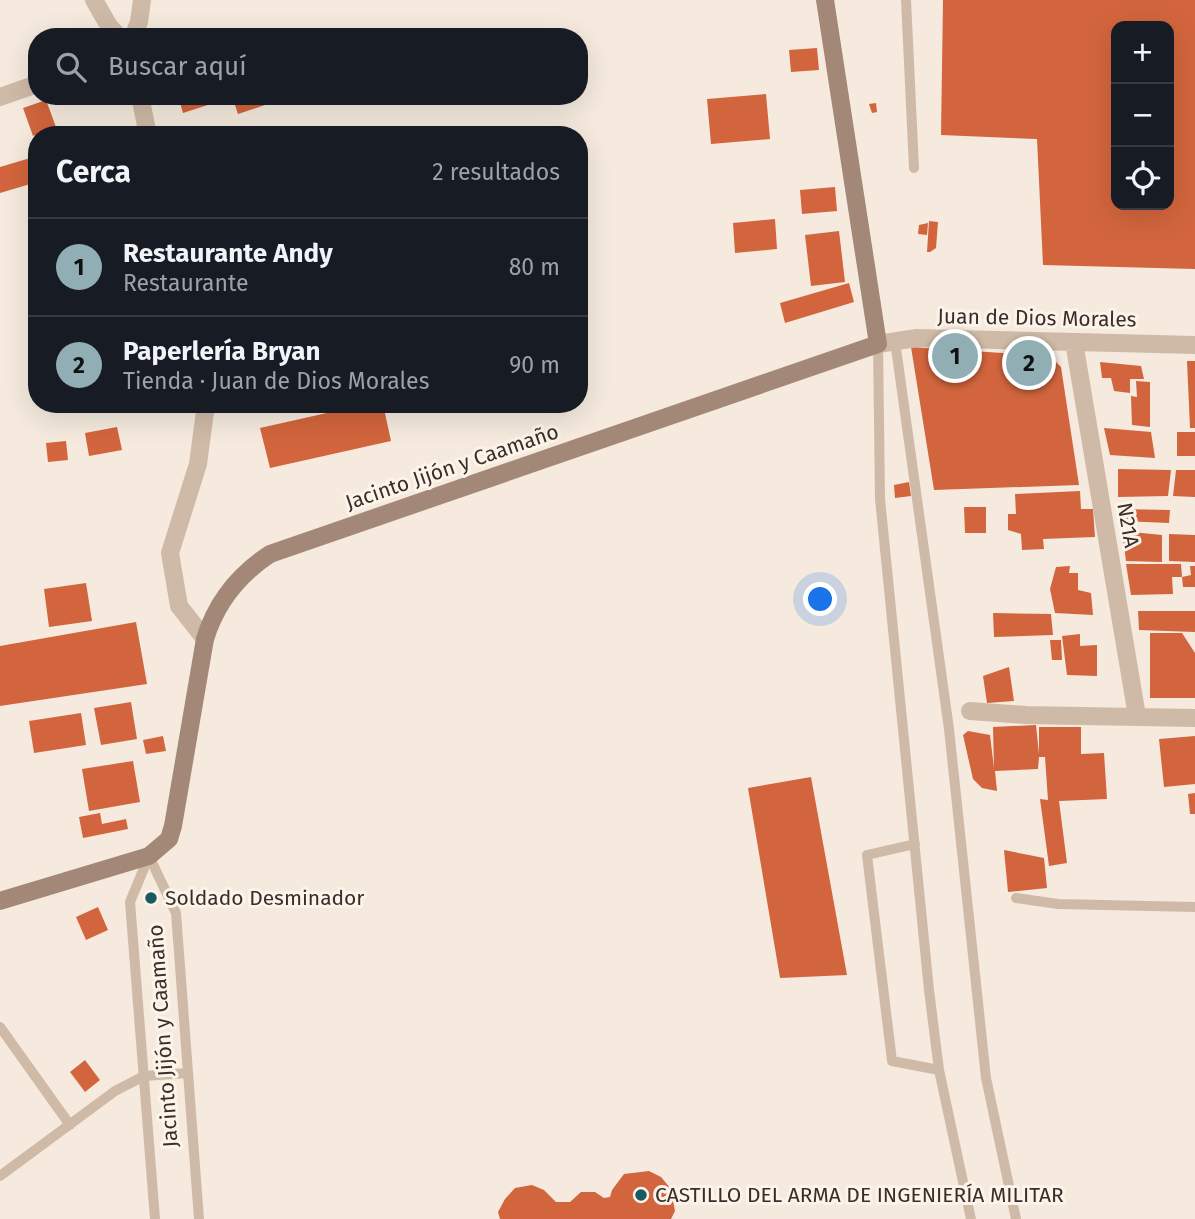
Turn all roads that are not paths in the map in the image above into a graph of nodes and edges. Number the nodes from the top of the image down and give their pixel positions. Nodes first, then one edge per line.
1 (94, 0) edge
2 (142, 0) edge
3 (825, 0) edge
4 (906, 0) edge
5 (111, 28) edge
6 (137, 28) edge
7 (28, 87) edge
8 (0, 97) edge
9 (141, 105) edge
10 (146, 126) edge
11 (914, 168) dead end
12 (886, 342) junction
13 (1074, 342) junction
14 (1195, 345) edge
15 (205, 413) edge
16 (205, 639) junction
17 (970, 711) dead end
18 (1138, 716) junction
19 (1195, 718) edge
20 (915, 844) junction
21 (149, 856) junction
22 (1016, 898) dead end
23 (0, 901) edge
24 (1195, 907) edge
25 (0, 1027) edge
26 (4, 1039) edge
27 (939, 1070) junction
28 (188, 1073) junction
29 (144, 1076) junction
30 (70, 1125) junction
31 (0, 1176) edge
32 (1013, 1218) edge
33 (155, 1219) edge
34 (199, 1219) edge
35 (971, 1219) edge

1 - 5 street
2 - 6 street
3 - 12 street
4 - 11 lane
7 - 8 street
9 - 10 street
12 - 13 street, Juan de Dios Morales
12 - 16 street, Jacinto Jijón y Caamaño
12 - 20 lane
12 - 32 lane
13 - 14 street, Juan de Dios Morales
13 - 18 street, N21A
15 - 16 street
16 - 21 street, Jacinto Jijón y Caamaño
17 - 18 street
18 - 19 street
20 - 27 lane
20 - 27 lane
21 - 23 street
21 - 28 lane, Jacinto Jijón y Caamaño
21 - 29 lane, Jacinto Jijón y Caamaño
22 - 24 lane
25 - 26 lane
26 - 30 lane
27 - 35 lane
28 - 29 lane
28 - 34 lane, Jacinto Jijón y Caamaño
29 - 30 lane
29 - 33 lane, Jacinto Jijón y Caamaño
30 - 31 lane

